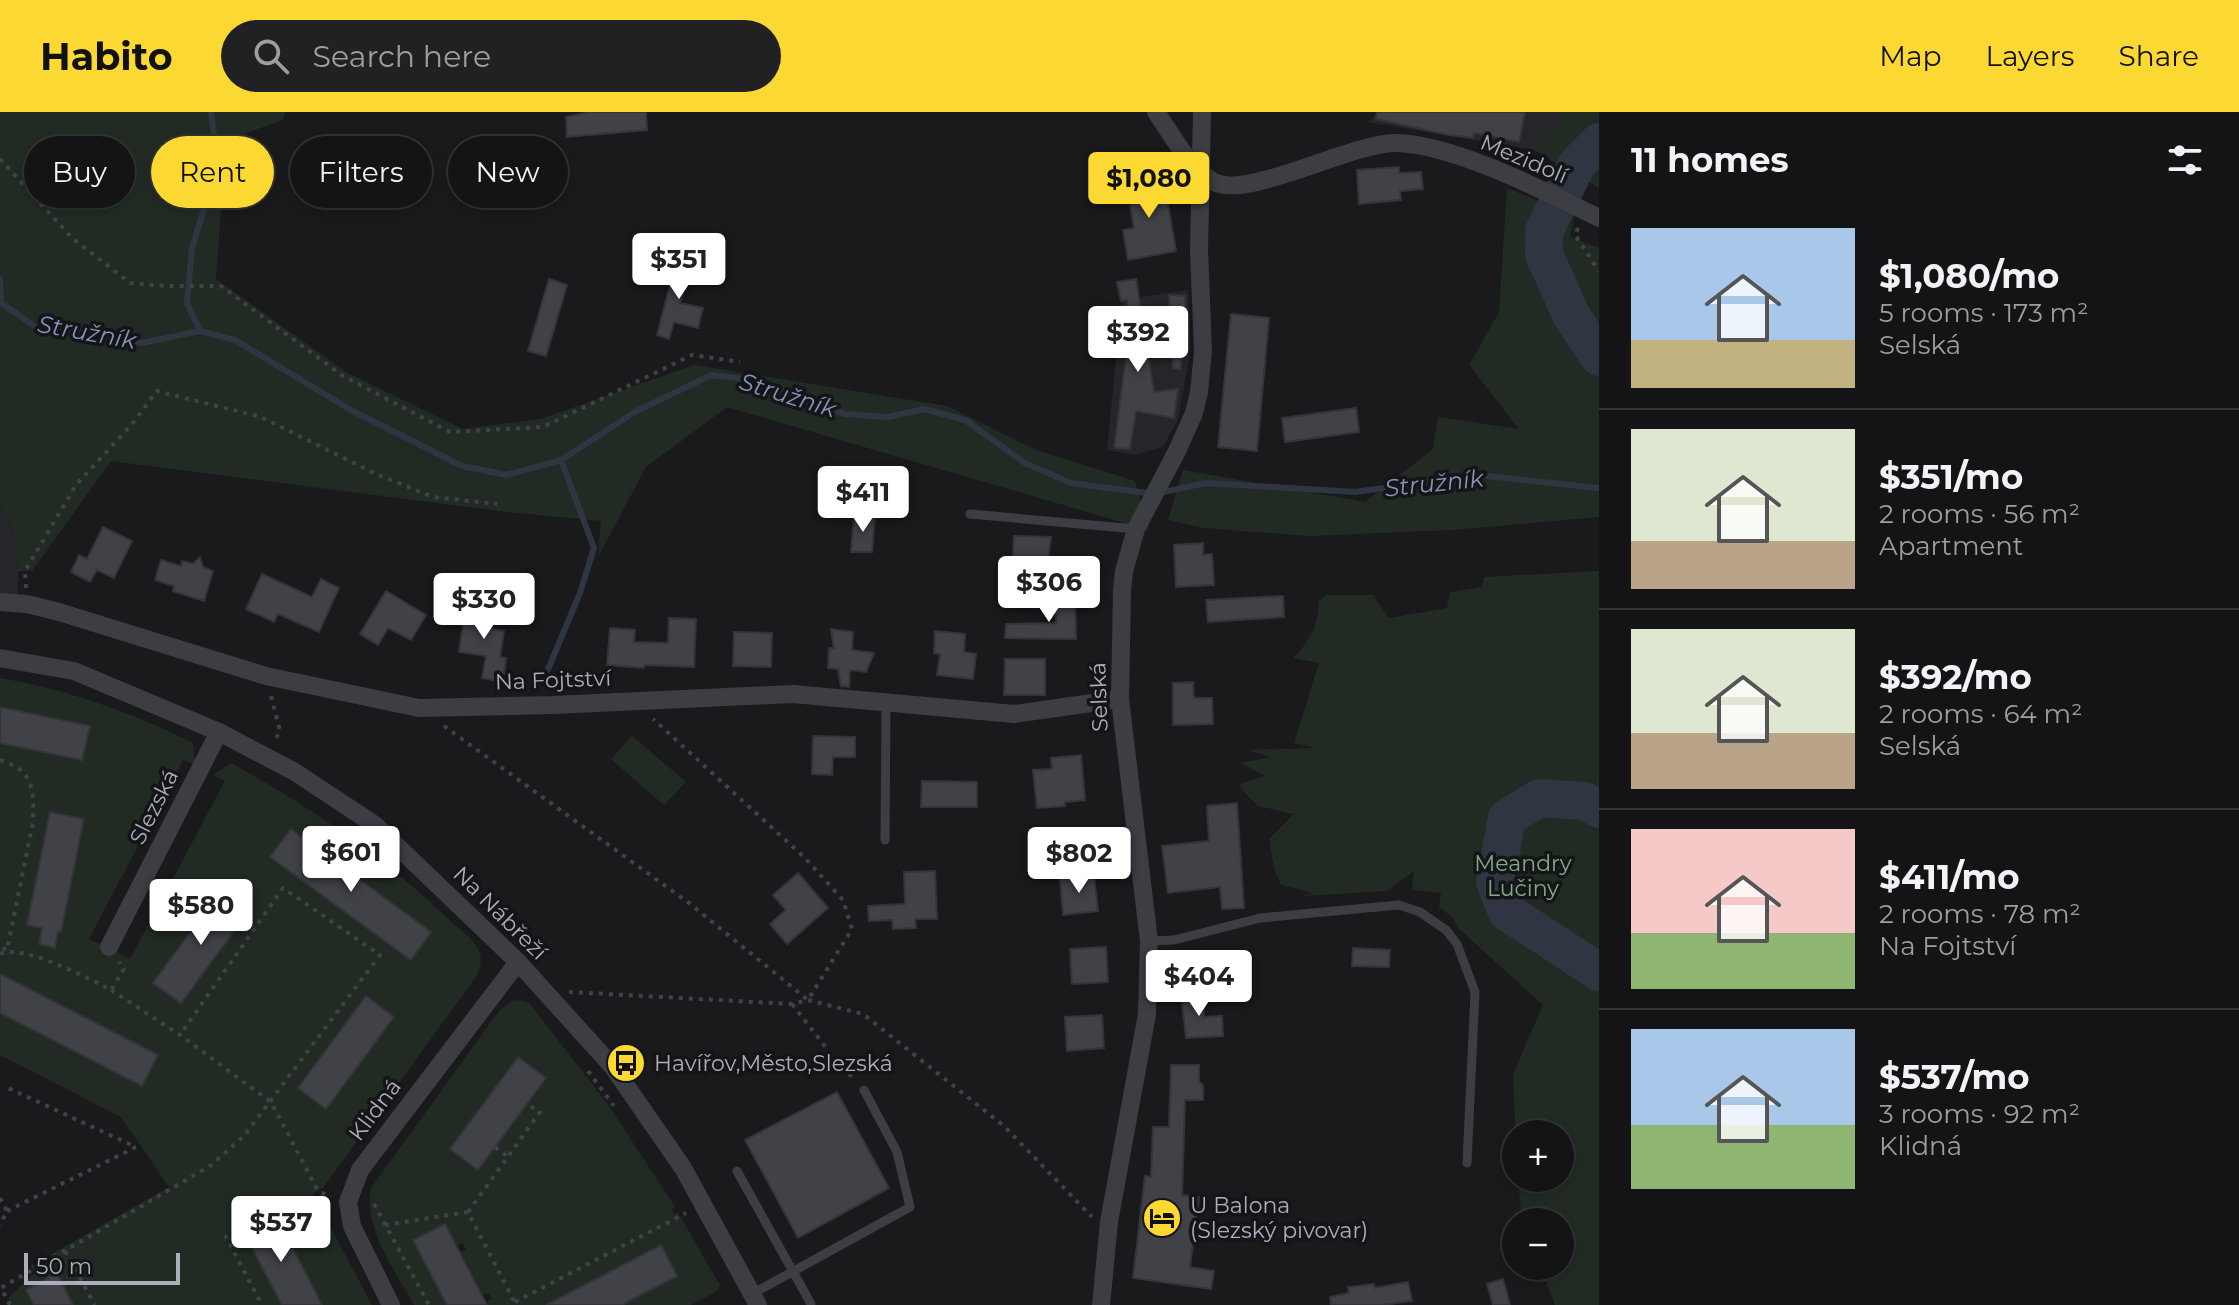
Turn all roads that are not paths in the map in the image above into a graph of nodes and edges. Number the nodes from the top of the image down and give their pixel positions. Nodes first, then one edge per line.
1 (1156, 112) edge
2 (1202, 112) edge
3 (1200, 172) junction
4 (1593, 214) edge
5 (970, 514) dead end
6 (1141, 522) junction
7 (0, 602) edge
8 (0, 658) edge
9 (1120, 699) junction
10 (886, 703) junction
11 (219, 732) junction
12 (885, 840) dead end
13 (1149, 941) junction
14 (109, 947) road end
15 (518, 962) junction
16 (864, 1090) road end
17 (1467, 1163) dead end
18 (737, 1171) dead end
19 (791, 1272) junction
20 (754, 1301) edge
21 (811, 1304) edge
22 (391, 1305) edge
23 (1101, 1305) edge

1 - 3 street
2 - 3 street, Selská
3 - 4 street, Mezidolí
3 - 6 street, Selská
5 - 6 lane
6 - 9 street, Selská
7 - 10 street, Na Fojtství
8 - 11 street, Na Nábřeží
9 - 10 street, Na Fojtství
9 - 13 street, Selská
10 - 12 lane
11 - 14 street, Slezská
11 - 15 street, Na Nábřeží
13 - 17 lane
13 - 23 street, Selská
15 - 20 street, Na Nábřeží
15 - 22 street, Klidná
16 - 19 lane
18 - 19 lane
19 - 20 lane
19 - 21 lane

